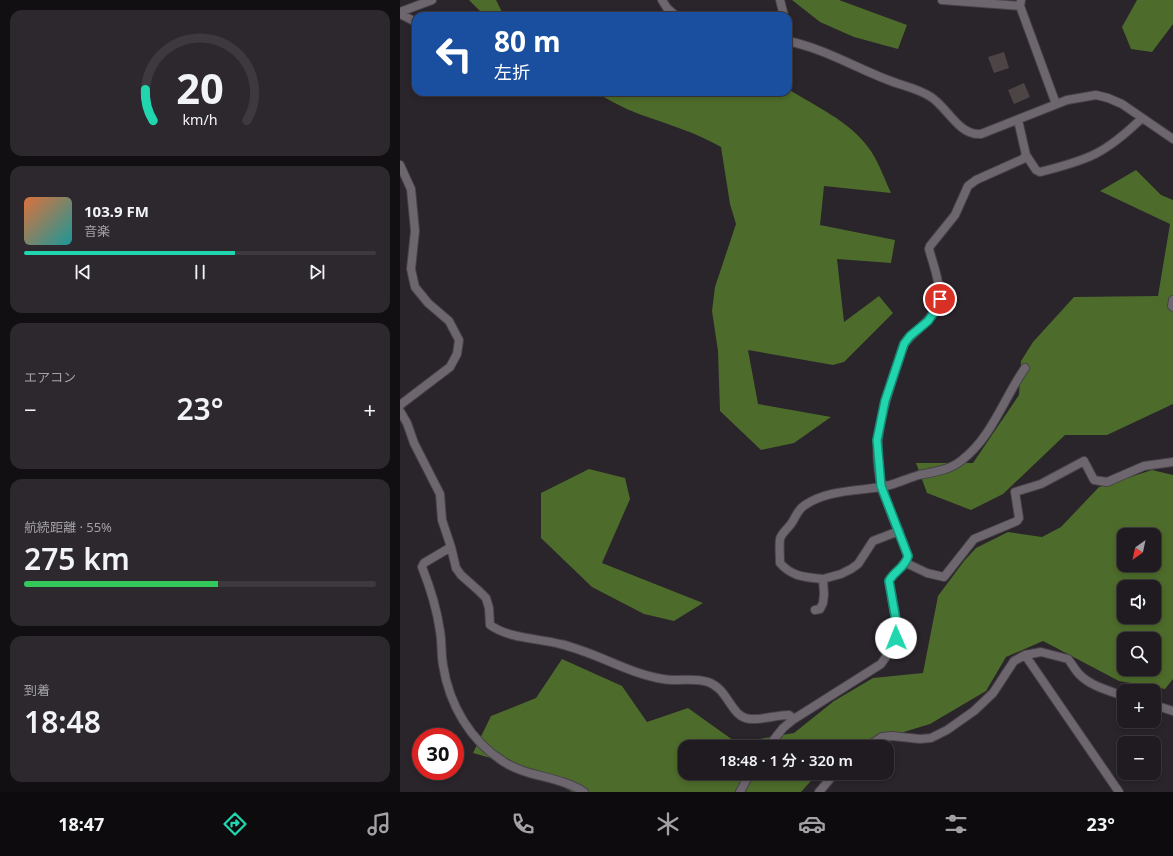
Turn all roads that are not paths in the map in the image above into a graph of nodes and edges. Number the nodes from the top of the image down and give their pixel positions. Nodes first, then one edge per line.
1 (432, 0) edge
2 (662, 0) edge
3 (780, 0) edge
4 (942, 0) edge
5 (1021, 3) edge
6 (672, 12) edge
7 (783, 12) edge
8 (400, 13) edge
9 (412, 20) edge
10 (792, 42) edge
11 (1056, 104) junction
12 (1142, 118) junction
13 (1018, 120) junction
14 (1173, 139) edge
15 (1026, 156) junction
16 (400, 164) edge
17 (1173, 300) edge
18 (1173, 307) edge
19 (1025, 368) dead end
20 (400, 404) edge
21 (400, 410) edge
22 (1173, 462) edge
23 (881, 486) junction
24 (899, 531) junction
25 (452, 547) junction
26 (906, 563) junction
27 (823, 579) junction
28 (815, 610) dead end
29 (1025, 655) junction
30 (1117, 694) edge
31 (1161, 708) edge
32 (1173, 711) edge
33 (794, 719) junction
34 (774, 740) edge
35 (878, 740) edge
36 (746, 780) edge
37 (829, 780) edge
38 (584, 792) edge
39 (740, 792) edge
40 (819, 792) edge
41 (1120, 792) edge

1 - 8 street
2 - 6 street
3 - 7 street
4 - 5 street
5 - 11 street
8 - 9 street
10 - 13 street
11 - 12 street
11 - 13 street
12 - 14 street
12 - 15 street
13 - 15 street
15 - 23 street
16 - 20 street
17 - 18 street
19 - 23 street
21 - 25 street
22 - 26 street
23 - 24 street
23 - 27 street
24 - 26 street
24 - 27 street
25 - 33 street
25 - 38 street
26 - 33 street
27 - 28 street
29 - 30 street
29 - 35 street
29 - 41 street
31 - 32 street
33 - 34 street
36 - 39 street
37 - 40 street

